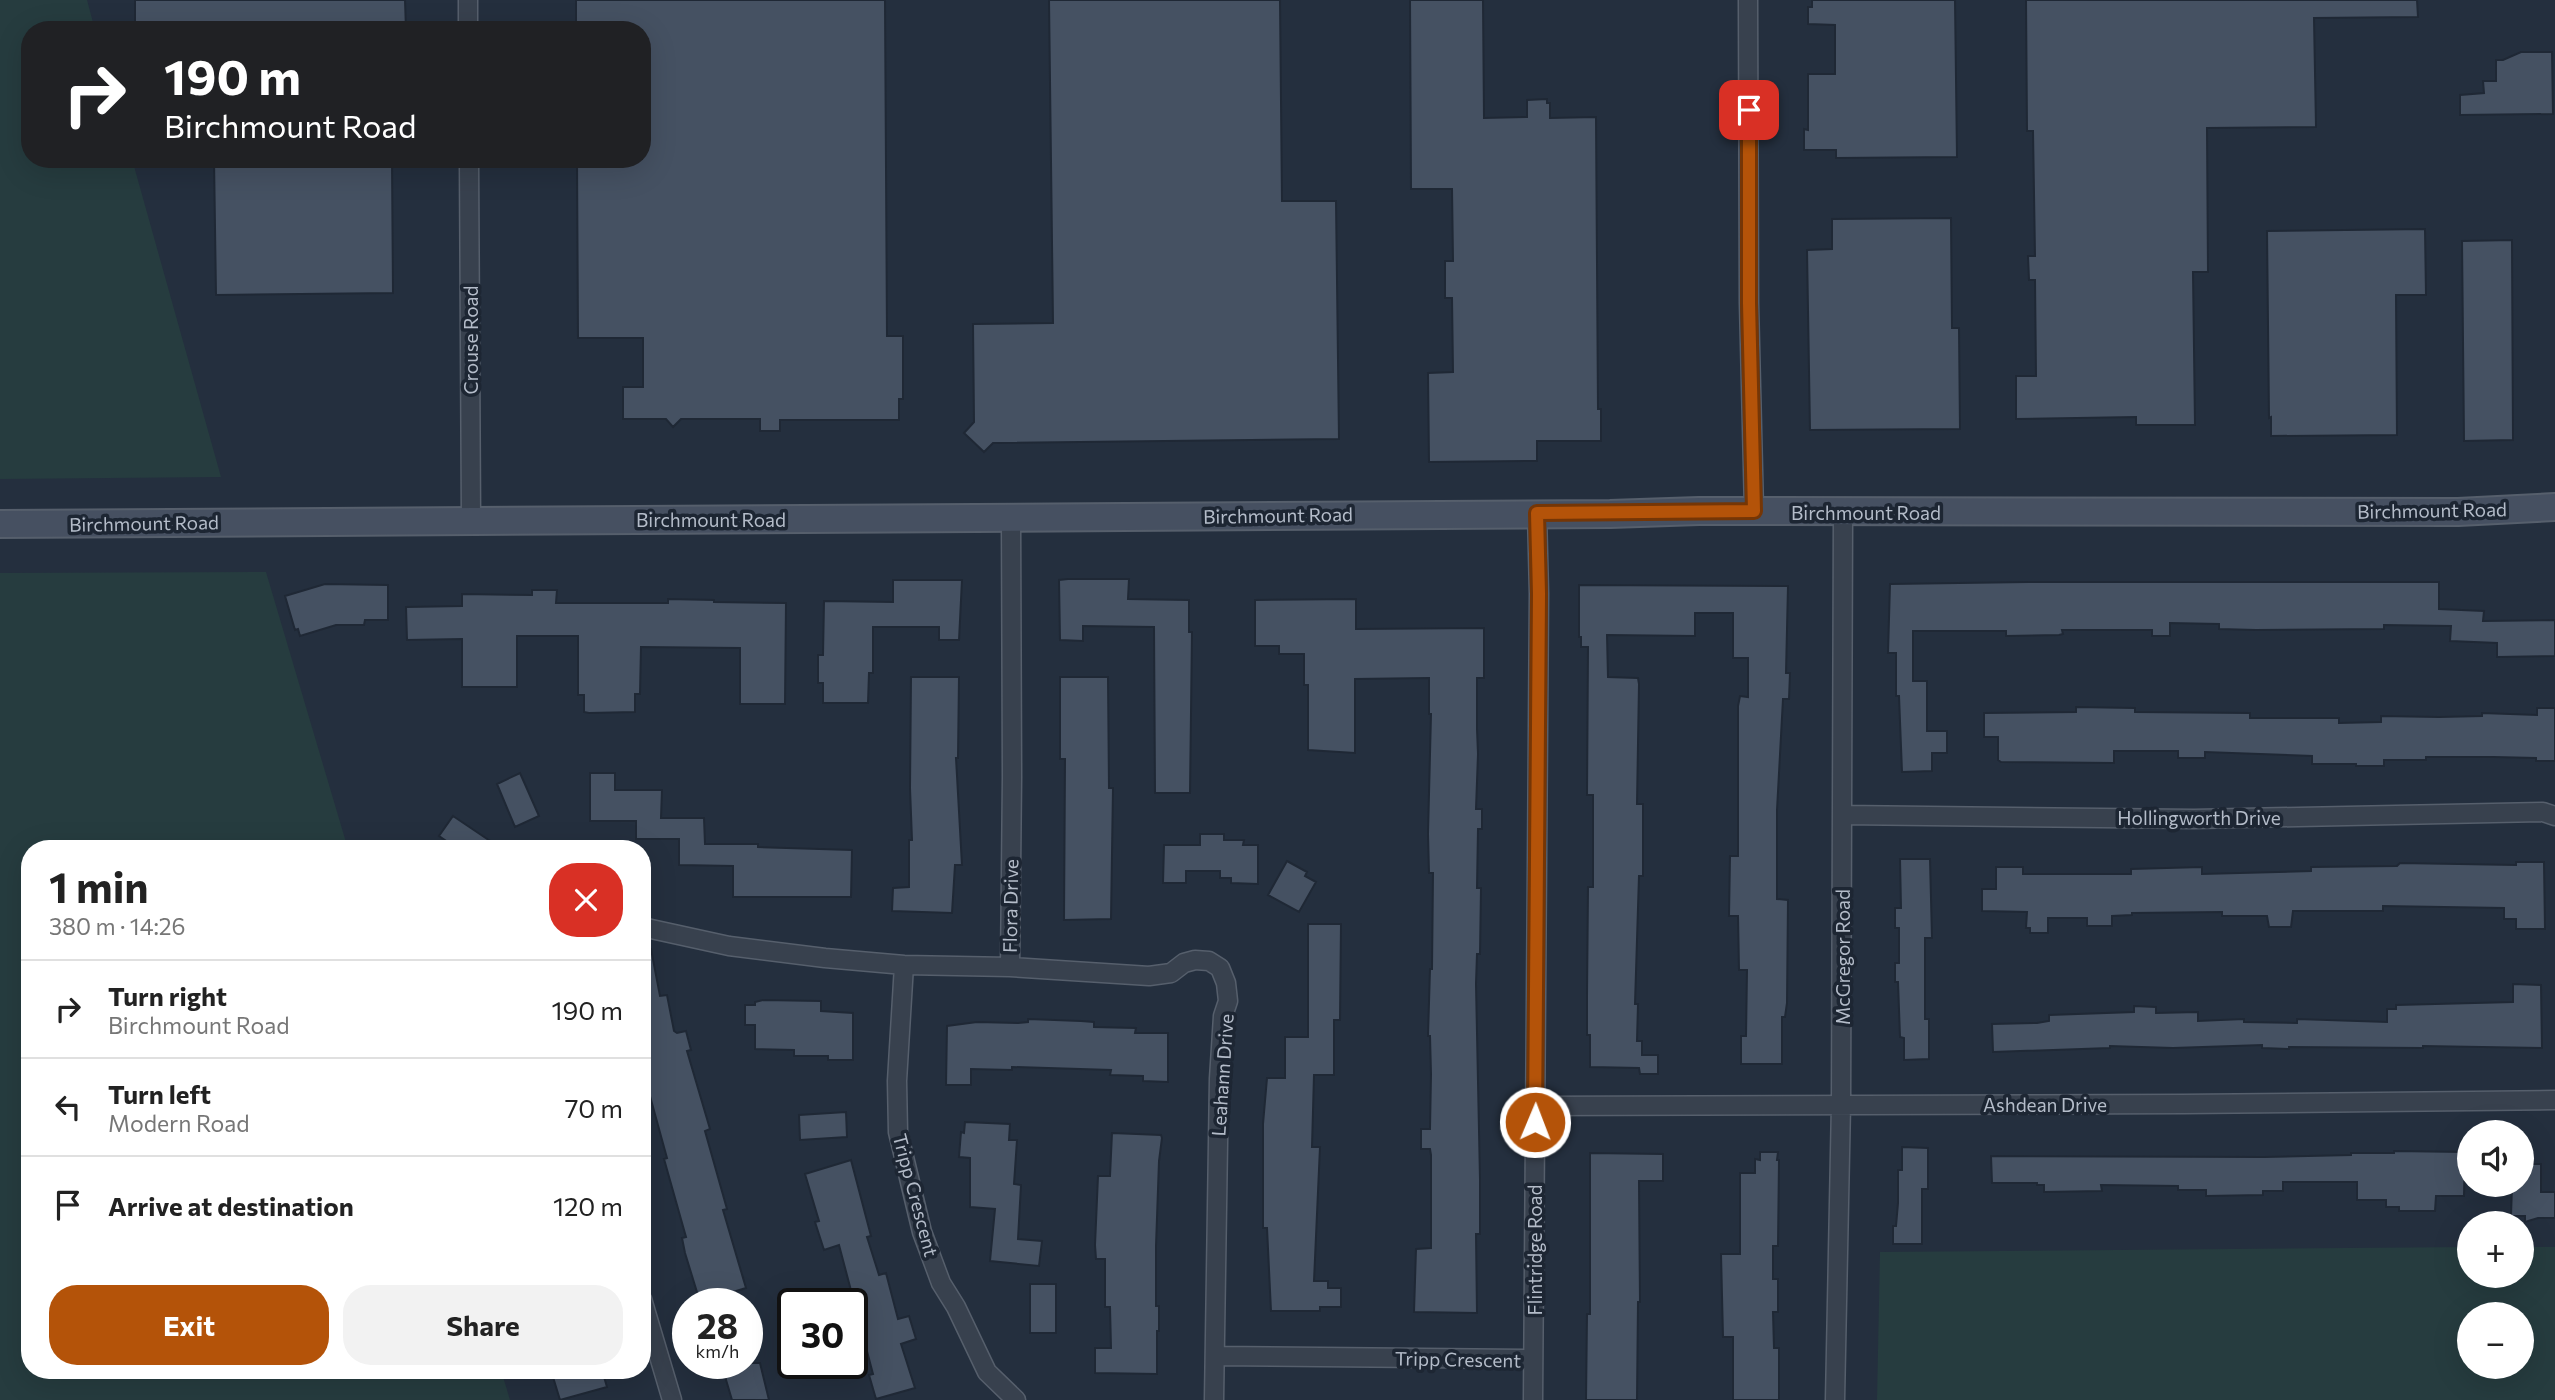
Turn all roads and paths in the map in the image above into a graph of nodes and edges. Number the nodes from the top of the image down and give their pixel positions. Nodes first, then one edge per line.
1 (468, 0) edge
2 (1748, 0) edge
3 (468, 21) edge
4 (468, 168) edge
5 (2555, 507) edge
6 (1754, 511) junction
7 (1537, 513) junction
8 (1843, 513) junction
9 (1011, 517) junction
10 (471, 520) junction
11 (0, 524) edge
12 (1843, 815) junction
13 (2555, 816) edge
14 (651, 929) edge
15 (904, 965) junction
16 (1010, 967) junction
17 (2555, 1100) edge
18 (1840, 1104) junction
19 (1535, 1106) junction
20 (651, 1329) edge
21 (1216, 1356) junction
22 (1533, 1359) junction
23 (672, 1400) edge
24 (1016, 1400) edge
25 (1214, 1400) edge
26 (1533, 1400) edge
27 (1835, 1400) edge

1 - 3 street
2 - 6 street
4 - 10 street, Crouse Road
5 - 8 main road, Birchmount Road
6 - 7 main road, Birchmount Road
6 - 8 main road, Birchmount Road
7 - 9 main road, Birchmount Road
7 - 19 street, Flintridge Road
8 - 12 street, McGregor Road
9 - 10 main road, Birchmount Road
9 - 16 street, Flora Drive
10 - 11 main road, Birchmount Road
12 - 13 street, Hollingworth Drive
12 - 18 street, McGregor Road
14 - 15 street, Flora Drive
15 - 16 street, Flora Drive
15 - 24 street, Tripp Crescent
16 - 21 street, Leahann Drive
17 - 18 street, Ashdean Drive
18 - 19 street, Ashdean Drive
18 - 27 street, McGregor Road
19 - 22 street, Flintridge Road
20 - 23 street
21 - 22 street, Tripp Crescent
21 - 25 street, Leahann Drive
22 - 26 street, Flintridge Road

